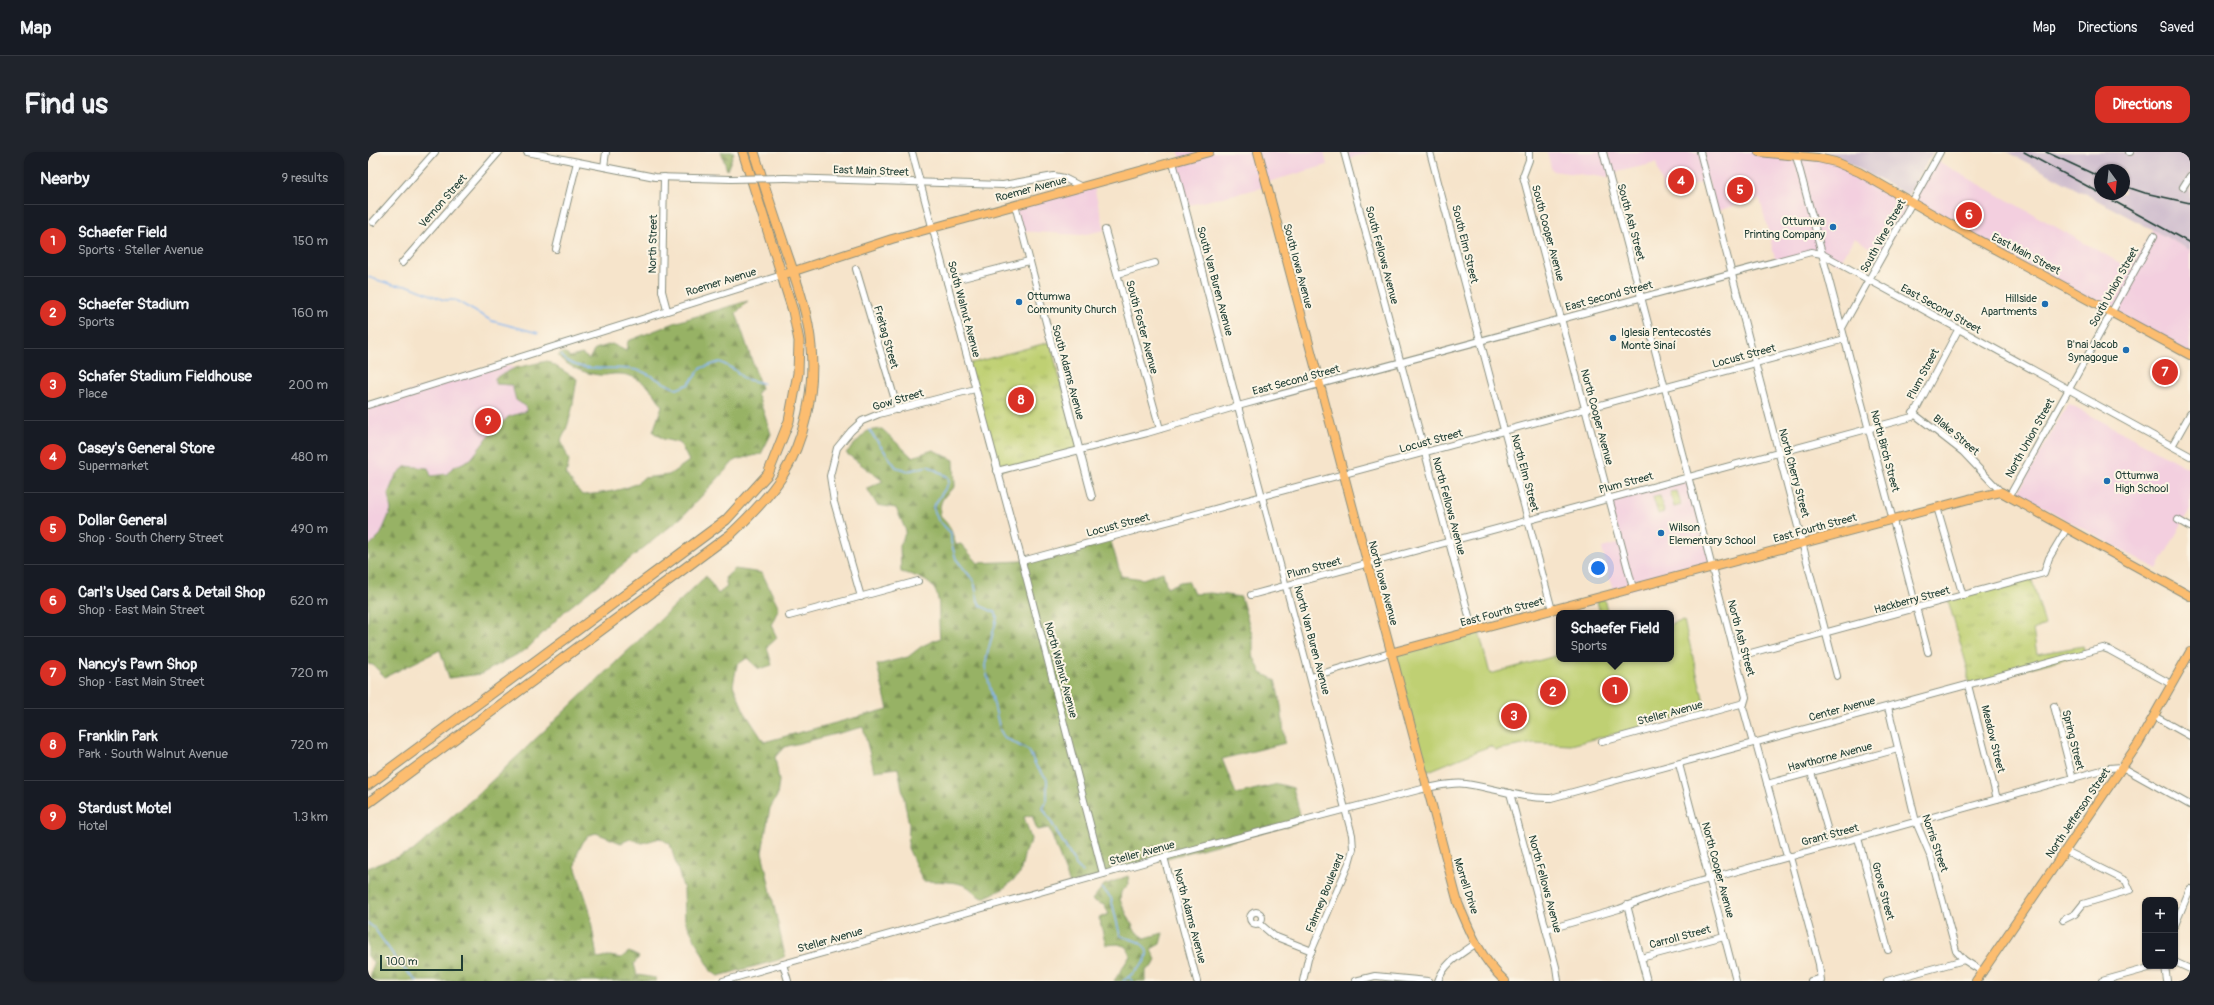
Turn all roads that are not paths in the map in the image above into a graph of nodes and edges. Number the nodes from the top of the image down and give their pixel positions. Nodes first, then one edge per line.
1 (435, 152) edge
2 (499, 152) edge
3 (527, 152) edge
4 (606, 152) edge
5 (743, 152) edge
6 (754, 152) edge
7 (912, 152) edge
8 (1209, 152) edge
9 (1258, 152) edge
10 (1344, 152) edge
11 (1430, 152) edge
12 (1529, 152) edge
13 (1603, 152) edge
14 (1700, 152) edge
15 (1759, 152) edge
16 (1940, 152) edge
17 (1796, 156) junction
18 (577, 162) junction
19 (1173, 162) junction
20 (604, 167) junction
21 (2190, 176) edge
22 (664, 177) junction
23 (920, 184) junction
24 (1082, 187) junction
25 (2183, 188) dead end
26 (1912, 203) junction
27 (1015, 205) junction
28 (373, 222) dead end
29 (932, 228) junction
30 (1105, 230) dead end
31 (2154, 236) dead end
32 (556, 249) dead end
33 (1822, 254) junction
34 (1029, 261) junction
35 (402, 263) dead end
36 (1155, 264) dead end
37 (856, 269) dead end
38 (793, 271) junction
39 (1118, 274) junction
40 (1731, 274) junction
41 (782, 275) junction
42 (1870, 280) junction
43 (947, 282) junction
44 (1641, 298) junction
45 (667, 310) junction
46 (2112, 312) junction
47 (1561, 320) junction
48 (1842, 328) junction
49 (1958, 330) junction
50 (1845, 339) junction
51 (1480, 341) junction
52 (2190, 355) edge
53 (1400, 363) junction
54 (1755, 364) junction
55 (1318, 384) junction
56 (1665, 388) junction
57 (975, 389) junction
58 (2069, 390) junction
59 (368, 405) edge
60 (1238, 406) junction
61 (898, 410) junction
62 (1584, 410) junction
63 (1913, 413) junction
64 (2190, 414) edge
65 (1869, 428) junction
66 (1160, 429) junction
67 (1504, 431) junction
68 (2172, 446) junction
69 (1079, 450) junction
70 (1424, 453) junction
71 (1778, 453) junction
72 (2190, 456) edge
73 (997, 471) junction
74 (1342, 475) junction
75 (1688, 477) junction
76 (2001, 492) junction
77 (1262, 496) junction
78 (1092, 497) dead end
79 (2009, 497) junction
80 (1608, 498) junction
81 (1937, 507) junction
82 (1893, 519) junction
83 (1528, 520) junction
84 (2178, 520) dead end
85 (2190, 527) edge
86 (2067, 528) junction
87 (1448, 542) junction
88 (1802, 543) junction
89 (1022, 561) junction
90 (1366, 564) junction
91 (1712, 567) junction
92 (918, 581) dead end
93 (1286, 585) junction
94 (1634, 588) junction
95 (1251, 595) dead end
96 (1962, 596) junction
97 (2190, 596) edge
98 (861, 597) junction
99 (1917, 609) junction
100 (1552, 610) junction
101 (789, 616) dead end
102 (1472, 631) junction
103 (1826, 633) junction
104 (1928, 652) dead end
105 (2190, 652) edge
106 (1390, 653) junction
107 (1736, 657) junction
108 (1837, 676) dead end
109 (1311, 677) junction
110 (2171, 684) junction
111 (1968, 685) junction
112 (1744, 703) junction
113 (2054, 706) dead end
114 (1888, 707) junction
115 (2154, 716) junction
116 (2190, 736) edge
117 (1602, 742) dead end
118 (1756, 743) junction
119 (1898, 749) junction
120 (1679, 764) junction
121 (2122, 767) junction
122 (1811, 772) junction
123 (2072, 779) junction
124 (1767, 784) junction
125 (368, 786) edge
126 (1426, 788) junction
127 (1510, 793) junction
128 (1997, 799) junction
129 (368, 803) edge
130 (2190, 804) edge
131 (1347, 810) junction
132 (1916, 822) junction
133 (1858, 838) junction
134 (1832, 845) junction
135 (2066, 851) junction
136 (1164, 857) junction
137 (1790, 857) junction
138 (1103, 874) junction
139 (1710, 879) junction
140 (2190, 889) edge
141 (1627, 905) junction
142 (2178, 918) edge
143 (2063, 920) dead end
144 (1260, 923) dead end
145 (1546, 930) junction
146 (1724, 936) junction
147 (1475, 944) junction
148 (1888, 950) dead end
149 (1312, 951) junction
150 (1641, 958) junction
151 (1964, 960) junction
152 (2178, 963) edge
153 (783, 964) junction
154 (2145, 969) edge
155 (2165, 969) edge
156 (2190, 969) edge
157 (1983, 972) junction
158 (1821, 980) edge
159 (722, 981) edge
160 (788, 981) edge
161 (1197, 981) edge
162 (1303, 981) edge
163 (1355, 981) edge
164 (1428, 981) edge
165 (1438, 981) edge
166 (1505, 981) edge
167 (1558, 981) edge
168 (1648, 981) edge
169 (1736, 981) edge
170 (1811, 981) edge
171 (1887, 981) edge
172 (1976, 981) edge
173 (2102, 981) edge
174 (2167, 981) edge

1 - 28 street
2 - 35 street, Vernon Street
3 - 18 street, East Main Street
4 - 20 street
5 - 41 highway
6 - 38 highway
7 - 23 street, South Walnut Avenue
8 - 19 main road
9 - 55 main road, South Iowa Avenue
10 - 53 street, South Fellows Avenue
11 - 51 street, South Elm Street
12 - 47 street, South Cooper Avenue
13 - 44 street, South Ash Street
14 - 40 street, North Cherry Street
15 - 17 main road, East Main Street
16 - 26 street, South Vine Street
17 - 26 main road, East Main Street
17 - 33 street, North Birch Street
18 - 20 street, East Main Street
18 - 32 street
19 - 24 main road
19 - 60 street, South Van Buren Avenue
20 - 22 street, East Main Street
21 - 25 street
22 - 23 street, East Main Street, bridge
22 - 45 street, North Street
23 - 24 street, East Main Street
23 - 29 street, South Walnut Avenue
24 - 27 main road, Roemer Avenue
26 - 42 street, South Vine Street
26 - 46 main road, East Main Street
27 - 29 main road, Roemer Avenue
27 - 34 street, South Adams Avenue
29 - 38 main road, Roemer Avenue
29 - 43 street, South Walnut Avenue
30 - 39 street, South Foster Avenue
31 - 46 street, South Union Street
33 - 40 street, East Second Street
33 - 42 street, East Second Street
33 - 48 street, North Birch Street
34 - 43 street
34 - 69 street, South Adams Avenue
36 - 39 street
37 - 61 street, Freitag Street
38 - 41 main road, Roemer Avenue
38 - 129 highway
39 - 66 street, South Foster Avenue
40 - 44 street, East Second Street
40 - 54 street, North Cherry Street
41 - 45 street, Roemer Avenue
41 - 125 highway
42 - 48 street, South Vine Street
42 - 49 street, East Second Street
43 - 57 street, South Walnut Avenue
44 - 47 street, East Second Street
44 - 56 street, North Ash Street
45 - 59 street, Roemer Avenue
46 - 52 main road, East Main Street
46 - 58 street, South Union Street
47 - 51 street, East Second Street
47 - 62 street, North Cooper Avenue
48 - 50 street, North Birch Street
49 - 58 street, East Second Street
49 - 63 street, Plum Street
50 - 54 street, Locust Street
50 - 65 street, North Birch Street
51 - 53 street, East Second Street
51 - 67 street, North Elm Street
53 - 55 street, East Second Street
53 - 70 street, North Fellows Avenue
54 - 56 street, Locust Street
54 - 71 street, North Cherry Street
55 - 60 street, East Second Street
55 - 74 main road, North Iowa Avenue
56 - 62 street, Locust Street
56 - 75 street, North Ash Street
57 - 61 street, Gow Street
57 - 73 street, South Walnut Avenue
58 - 68 street, East Second Street
58 - 79 street, North Union Street
60 - 66 street, East Second Street
60 - 77 street, North Van Buren Avenue
61 - 98 street, Gow Street
62 - 67 street, Locust Street
62 - 80 street, North Cooper Avenue
63 - 65 street, Plum Street
63 - 76 street, Blake Street
64 - 68 street
65 - 71 street, Plum Street
65 - 82 street, North Birch Street
66 - 69 street, East Second Street
67 - 70 street, Locust Street
67 - 83 street, North Elm Street
68 - 72 street, East Second Street
69 - 73 street, East Second Street
69 - 78 street
70 - 74 street, Locust Street
70 - 87 street, North Fellows Avenue
71 - 75 street, Plum Street
71 - 88 street, North Cherry Street
73 - 89 street, North Walnut Avenue
74 - 77 street, Locust Street
74 - 90 main road, North Iowa Avenue
75 - 80 street, Plum Street
75 - 91 street, North Ash Street
76 - 79 main road
76 - 81 main road, East Fourth Street
77 - 89 street, Locust Street
77 - 93 street, North Van Buren Avenue
79 - 86 main road
80 - 83 street, Plum Street
80 - 94 street, North Cooper Avenue
81 - 82 main road, East Fourth Street
81 - 96 street
82 - 88 main road, East Fourth Street
82 - 99 street, North Birch Street
83 - 87 street, Plum Street
83 - 100 street, North Elm Street
84 - 85 street
86 - 96 street, Hackberry Street
86 - 97 main road
87 - 90 street, Plum Street
87 - 102 street, North Fellows Avenue
88 - 91 main road, East Fourth Street
88 - 103 street, North Cherry Street
89 - 138 street, North Walnut Avenue
90 - 93 street, Plum Street
90 - 106 main road, North Iowa Avenue
91 - 94 main road, East Fourth Street
91 - 107 street, North Ash Street
92 - 98 street
93 - 95 street, Plum Street
93 - 109 street, North Van Buren Avenue
94 - 100 main road, East Fourth Street
96 - 99 street, Hackberry Street
98 - 101 street
99 - 103 street, Hackberry Street
99 - 104 street, North Birch Street
100 - 102 main road, East Fourth Street
102 - 106 main road, East Fourth Street
103 - 107 street, Hackberry Street
103 - 108 street, North Cherry Street
105 - 110 main road, North Jefferson Street
106 - 109 street, East Fourth Street
106 - 126 main road, North Iowa Avenue
107 - 112 street, North Ash Street
109 - 131 street, North Van Buren Avenue
110 - 111 street, Center Avenue
110 - 115 main road, North Jefferson Street
111 - 114 street, Center Avenue
111 - 128 street, Meadow Street
112 - 117 street, Steller Avenue
112 - 118 street, North Ash Street
113 - 123 street, Spring Street
114 - 118 street, Center Avenue
114 - 119 street, Norris Street
115 - 116 street
115 - 121 main road, North Jefferson Street
118 - 120 street, Center Avenue
118 - 124 street, North Ash Street
119 - 122 street, Hawthorne Avenue
119 - 132 street, Norris Street
120 - 127 street, Center Avenue
120 - 139 street, North Cooper Avenue
121 - 123 street, Grant Street
121 - 130 street
121 - 135 main road, North Jefferson Street
122 - 124 street, Hawthorne Avenue
122 - 134 street
123 - 128 street, Grant Street
124 - 137 street, North Ash Street
126 - 127 street, Steller Avenue
126 - 131 street, Steller Avenue
126 - 147 main road, Morrell Drive
127 - 145 street, North Fellows Avenue
128 - 132 street, Grant Street
131 - 136 street, Steller Avenue
131 - 149 street, Fahrney Boulevard
132 - 133 street, Grant Street
132 - 151 street, Norris Street
133 - 134 street, Grant Street
133 - 148 street, Grove Street
134 - 137 street, Grant Street
135 - 143 street
135 - 157 main road, North Jefferson Street
136 - 138 street, Steller Avenue
136 - 161 street, North Adams Avenue
137 - 139 street, Grant Street
137 - 158 street, North Ash Street
138 - 153 street, Steller Avenue
139 - 141 street, Grant Street
139 - 146 street, North Cooper Avenue
140 - 142 street
141 - 145 street, Grant Street
141 - 150 street
144 - 149 street
145 - 167 street, North Fellows Avenue
146 - 150 street, Carroll Street
146 - 169 street, North Cooper Avenue
147 - 165 street
147 - 166 main road, Morrell Drive
149 - 162 street, Fahrney Boulevard
150 - 168 street
151 - 157 street, Norris Street
151 - 171 street
152 - 156 street
153 - 159 street, Steller Avenue
153 - 160 street
154 - 173 street
155 - 174 street
157 - 172 main road, North Jefferson Street
158 - 170 street
163 - 164 street

